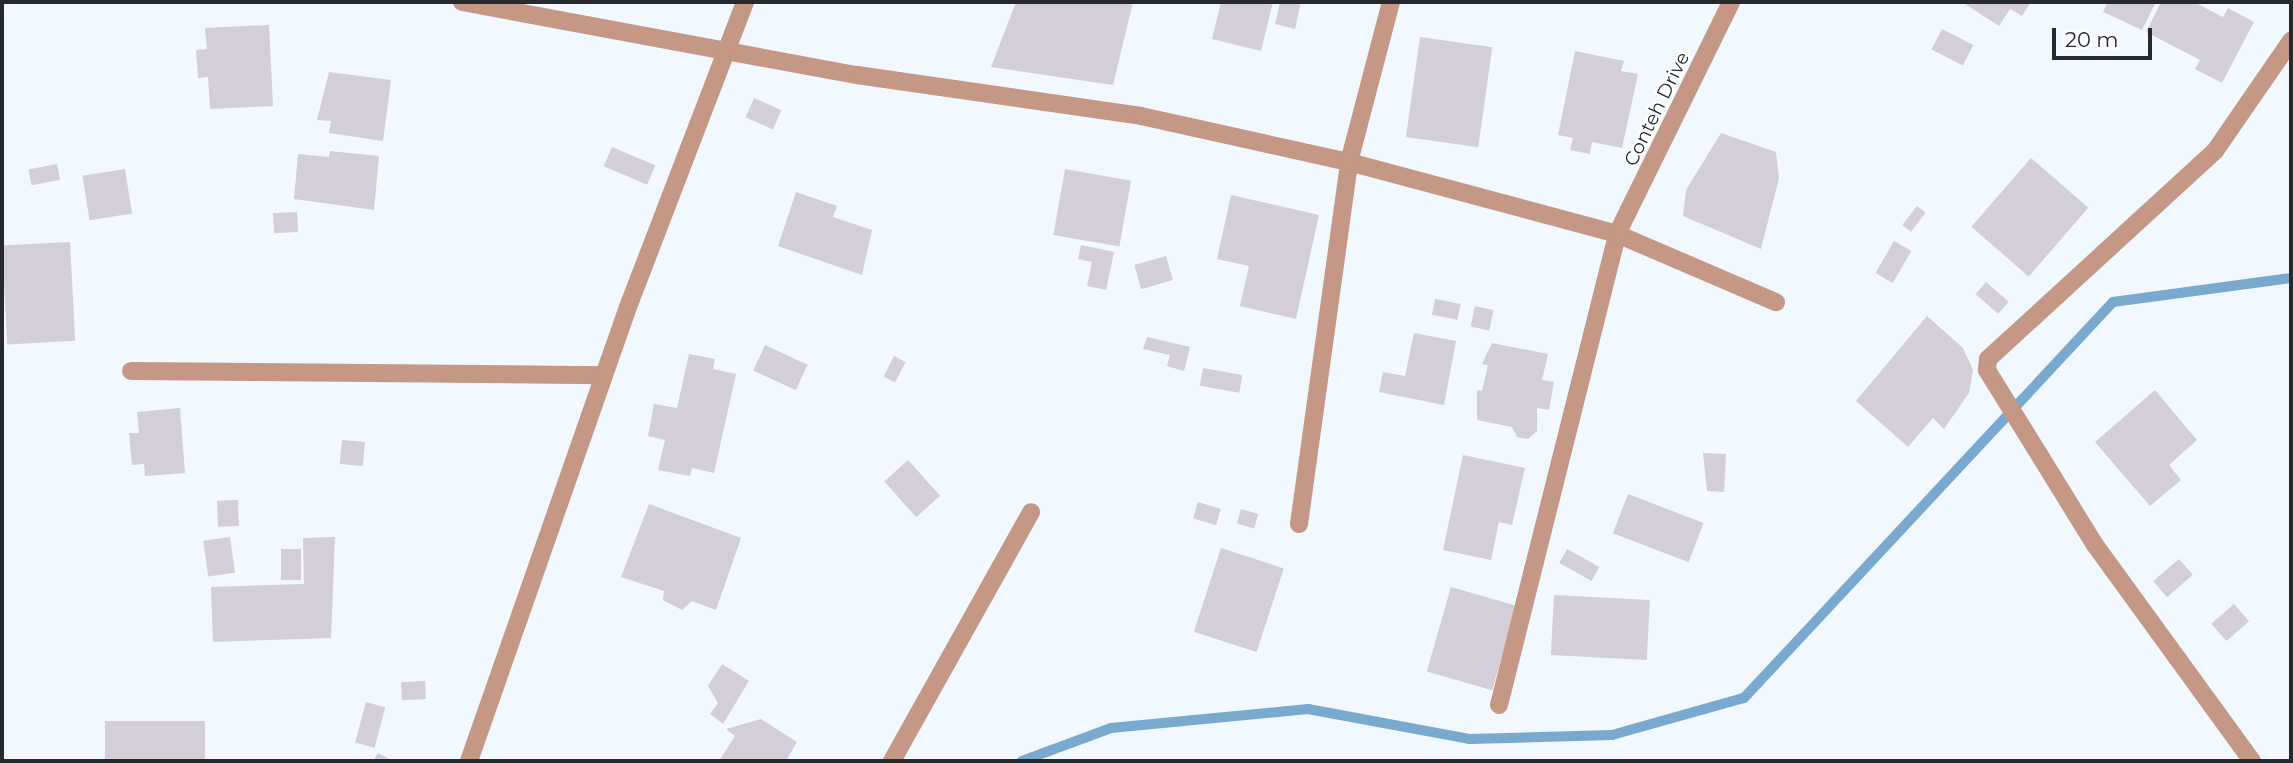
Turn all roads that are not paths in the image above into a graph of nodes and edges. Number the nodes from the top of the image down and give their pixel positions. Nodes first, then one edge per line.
1 (462, 2) edge
2 (745, 2) edge
3 (1391, 2) edge
4 (1731, 2) edge
5 (2291, 41) edge
6 (731, 49) junction
7 (1349, 162) junction
8 (1617, 234) junction
9 (1776, 302) dead end
10 (131, 371) dead end
11 (604, 375) junction
12 (1031, 512) dead end
13 (1299, 524) dead end
14 (1499, 705) dead end
15 (469, 761) edge
16 (892, 761) edge
17 (2252, 761) edge

1 - 6 street
2 - 6 street
3 - 7 street
4 - 8 street, Conteh Drive
5 - 17 street
6 - 7 street
6 - 11 street
7 - 8 street
7 - 13 street
8 - 9 street
8 - 14 street, Conteh Drive
10 - 11 street
11 - 15 street
12 - 16 street

